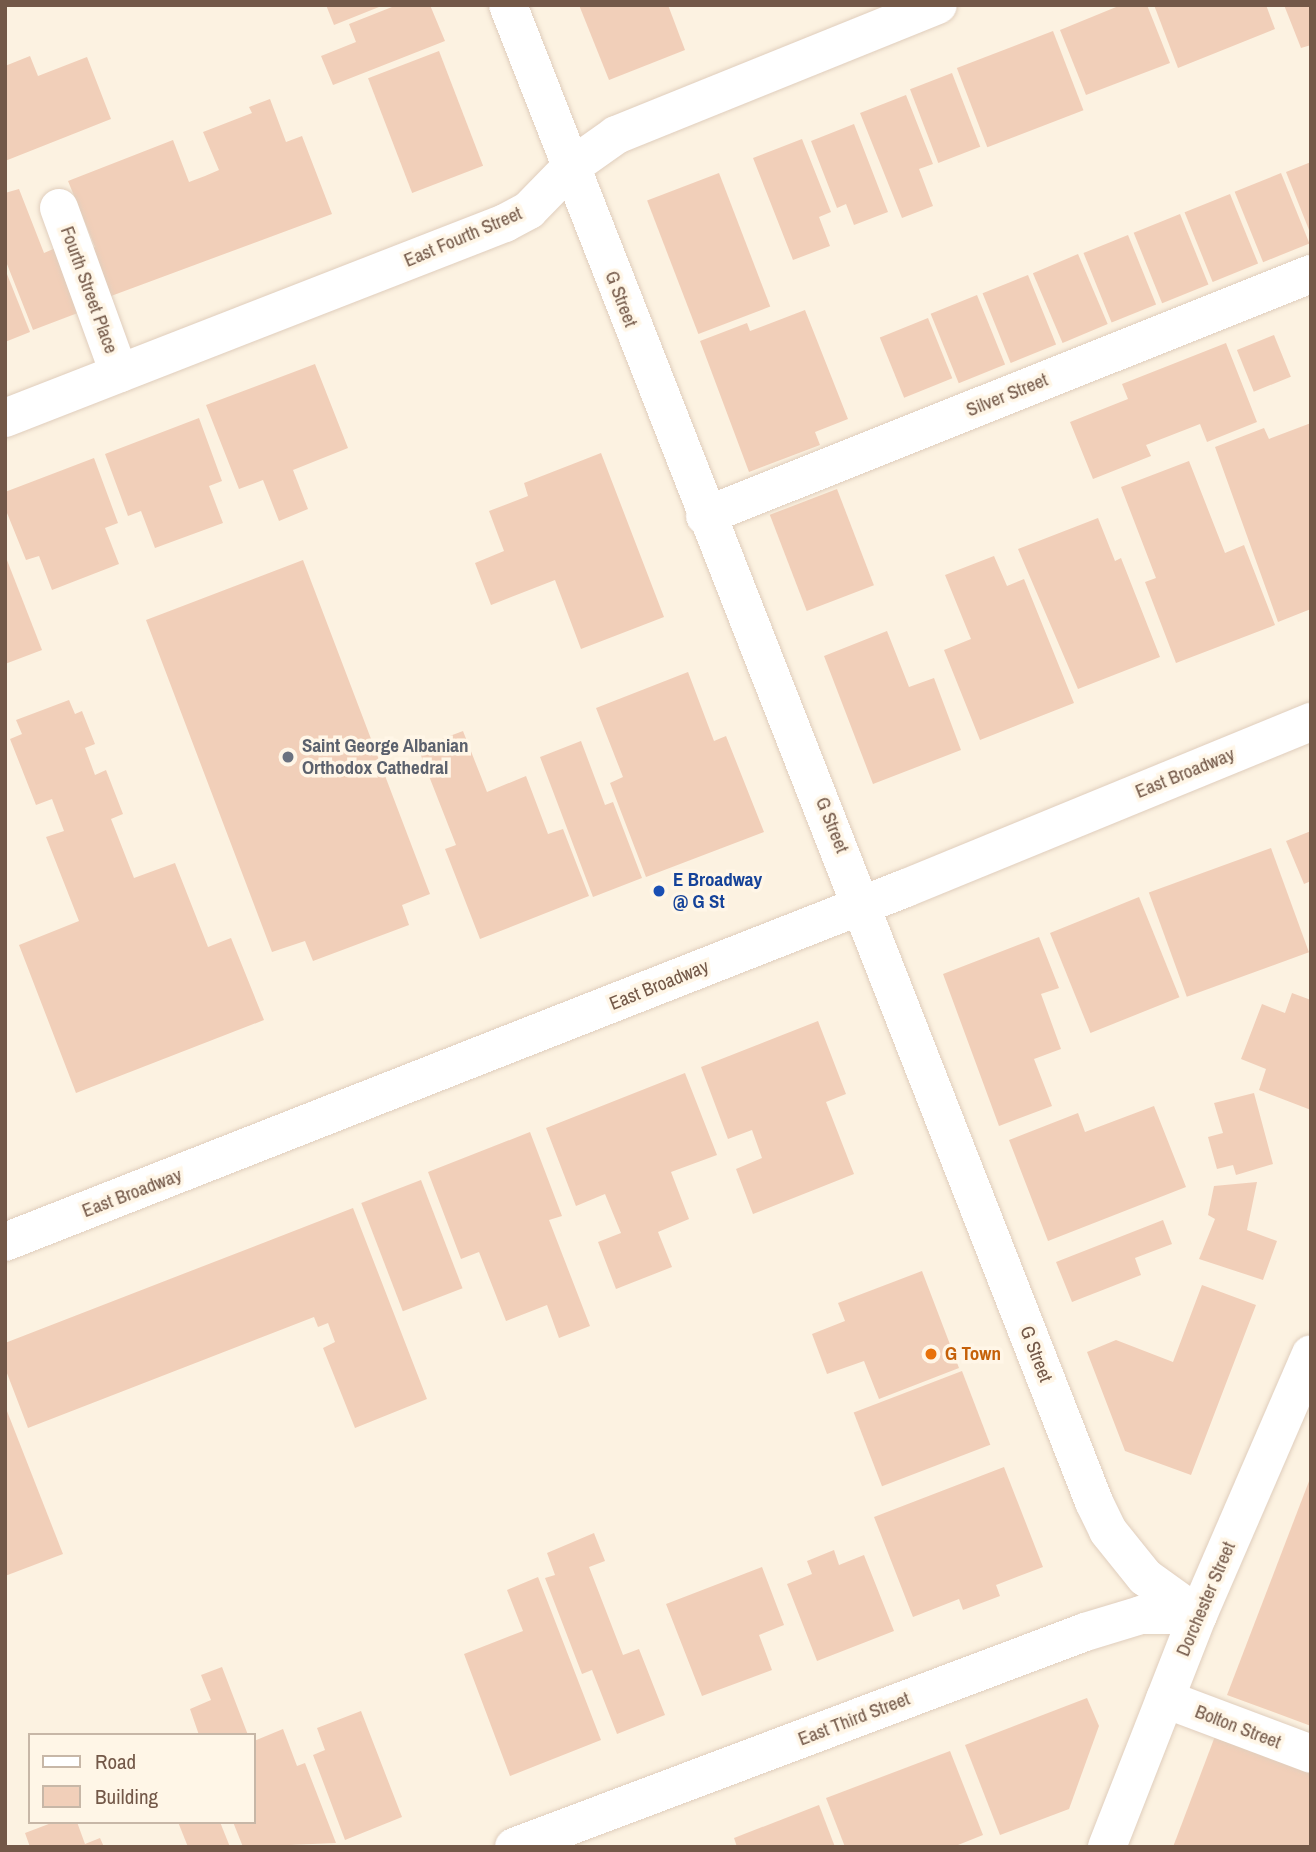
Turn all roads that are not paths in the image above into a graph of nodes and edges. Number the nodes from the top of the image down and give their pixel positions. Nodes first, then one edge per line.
1 (508, 5) edge
2 (938, 5) edge
3 (571, 167) junction
4 (59, 208) dead end
5 (1311, 274) edge
6 (119, 373) junction
7 (5, 418) edge
8 (705, 516) junction
9 (1311, 722) edge
10 (864, 905) junction
11 (5, 1242) edge
12 (1311, 1354) edge
13 (1302, 1404) edge
14 (1198, 1615) junction
15 (1165, 1699) junction
16 (1311, 1754) edge
17 (514, 1847) edge
18 (1107, 1847) edge

1 - 3 street, G Street
2 - 3 street, East Fourth Street
3 - 6 street, East Fourth Street
3 - 8 street, G Street
4 - 6 street, Fourth Street Place
5 - 8 street, Silver Street
6 - 7 street, East Fourth Street
8 - 10 street, G Street
9 - 10 street, East Broadway
10 - 11 street, East Broadway
10 - 14 street, G Street
12 - 13 street, Dorchester Street
13 - 14 street, Dorchester Street
14 - 15 street, Dorchester Street
14 - 17 street, East Third Street
15 - 16 street, Bolton Street
15 - 18 street, Dorchester Street

